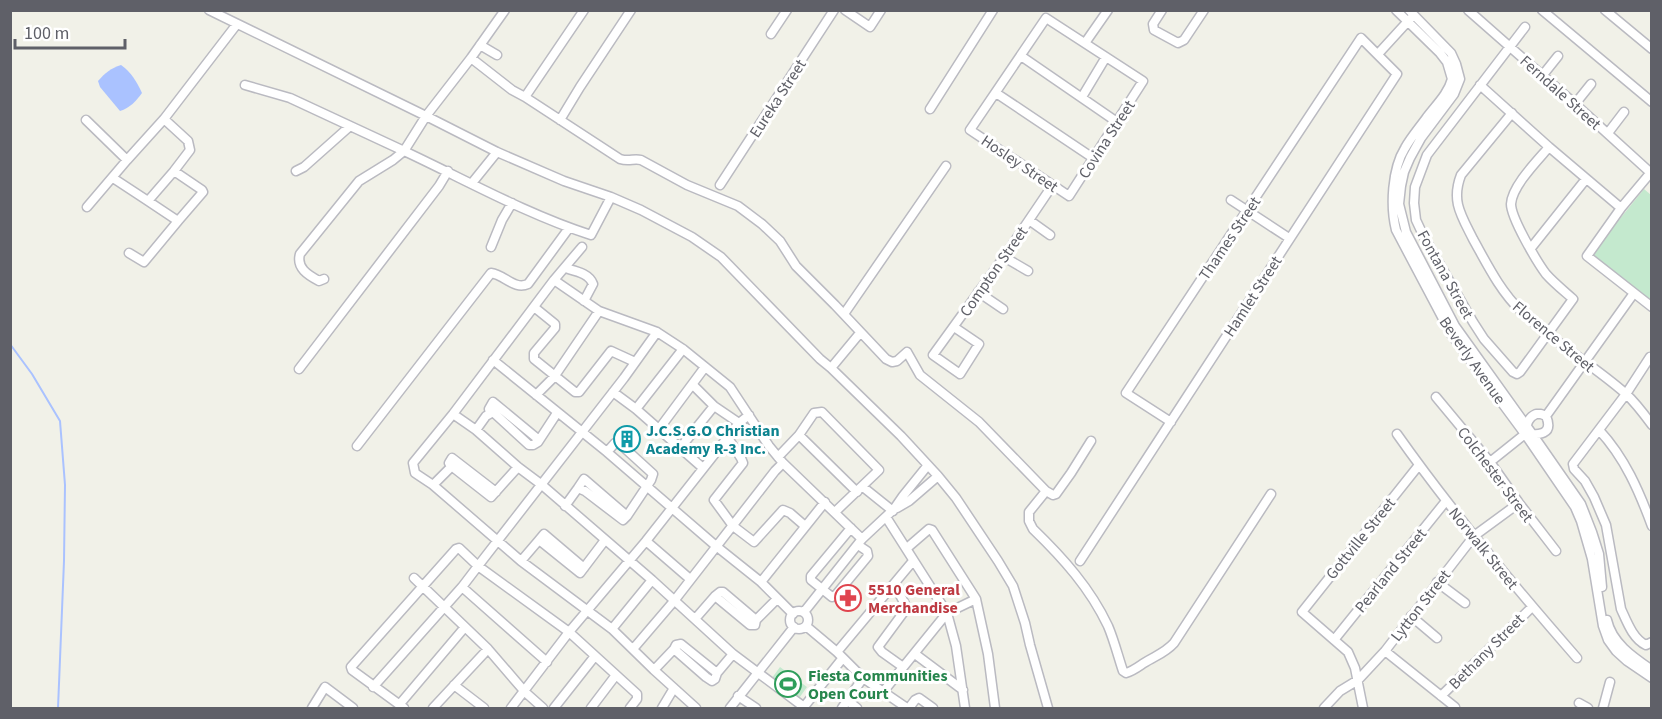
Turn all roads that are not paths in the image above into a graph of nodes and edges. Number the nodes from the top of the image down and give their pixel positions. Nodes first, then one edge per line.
1 (209, 10) edge
2 (505, 10) edge
3 (584, 10) edge
4 (631, 10) edge
5 (787, 10) edge
6 (834, 10) edge
7 (845, 10) edge
8 (881, 10) edge
9 (993, 10) edge
10 (1108, 10) edge
11 (1162, 10) edge
12 (1204, 10) edge
13 (1396, 10) edge
14 (1468, 10) edge
15 (1605, 10) edge
16 (1546, 12) edge
17 (1411, 13) edge
18 (1407, 22) junction
19 (237, 24) junction
20 (1525, 27) dead end
21 (771, 34) dead end
22 (1361, 38) joint
23 (1084, 43) junction
24 (480, 45) junction
25 (1509, 46) junction
26 (1652, 49) edge
27 (1378, 54) junction
28 (497, 55) dead end
29 (1021, 56) junction
30 (1558, 56) dead end
31 (1106, 57) junction
32 (471, 58) junction
33 (1542, 76) junction
34 (1591, 84) dead end
35 (245, 85) dead end
36 (1480, 85) junction
37 (996, 93) junction
38 (525, 97) junction
39 (1082, 97) junction
40 (1652, 102) edge
41 (1575, 104) junction
42 (930, 109) dead end
43 (1624, 112) dead end
44 (1512, 113) junction
45 (426, 116) junction
46 (164, 119) junction
47 (86, 120) dead end
48 (560, 120) junction
49 (1117, 122) junction
50 (349, 127) junction
51 (1608, 133) junction
52 (1549, 147) junction
53 (404, 151) junction
54 (497, 152) junction
55 (1093, 158) junction
56 (127, 160) junction
57 (946, 166) dead end
58 (174, 171) junction
59 (296, 171) dead end
60 (448, 171) junction
61 (1651, 173) edge
62 (113, 178) junction
63 (1586, 179) junction
64 (472, 183) junction
65 (720, 185) dead end
66 (1052, 186) junction
67 (1069, 196) joint
68 (611, 197) junction
69 (1231, 200) dead end
70 (148, 201) junction
71 (512, 203) junction
72 (87, 207) dead end
73 (1621, 208) junction
74 (1248, 210) junction
75 (1029, 220) junction
76 (178, 221) junction
77 (569, 228) junction
78 (1050, 235) dead end
79 (1289, 238) junction
80 (491, 247) dead end
81 (582, 247) dead end
82 (1531, 248) junction
83 (129, 253) dead end
84 (1004, 257) junction
85 (565, 268) junction
86 (1028, 271) dead end
87 (324, 279) dead end
88 (554, 280) junction
89 (978, 292) junction
90 (1634, 293) junction
91 (584, 301) junction
92 (534, 307) junction
93 (1652, 307) edge
94 (1003, 309) dead end
95 (599, 311) junction
96 (844, 314) junction
97 (954, 327) junction
98 (657, 332) junction
99 (861, 333) junction
100 (1548, 335) junction
101 (683, 349) junction
102 (1651, 358) edge
103 (494, 360) junction
104 (635, 362) junction
105 (1584, 362) junction
106 (705, 367) junction
107 (831, 368) junction
108 (299, 369) dead end
109 (554, 377) junction
110 (693, 385) junction
111 (613, 392) junction
112 (1626, 394) junction
113 (536, 395) junction
114 (1436, 397) dead end
115 (714, 406) junction
116 (636, 409) junction
117 (557, 413) junction
118 (453, 414) junction
119 (749, 415) junction
120 (1546, 416) junction
121 (1171, 422) junction
122 (739, 423) junction
123 (1652, 425) edge
124 (659, 429) junction
125 (476, 430) junction
126 (1599, 430) junction
127 (581, 432) junction
128 (1528, 432) junction
129 (1397, 434) dead end
130 (799, 435) junction
131 (728, 438) junction
132 (1091, 441) dead end
133 (357, 447) dead end
134 (681, 447) junction
135 (607, 452) junction
136 (781, 460) junction
137 (1490, 462) junction
138 (928, 465) junction
139 (1419, 465) junction
140 (518, 467) junction
141 (703, 468) junction
142 (938, 476) junction
143 (542, 485) junction
144 (433, 486) junction
145 (647, 486) junction
146 (860, 490) junction
147 (1046, 491) junction
148 (1271, 494) dead end
149 (1446, 501) junction
150 (825, 502) junction
151 (1518, 503) junction
152 (565, 506) junction
153 (672, 509) junction
154 (835, 512) junction
155 (891, 512) junction
156 (733, 526) junction
157 (805, 526) junction
158 (1652, 526) edge
159 (850, 528) junction
160 (1474, 536) junction
161 (605, 540) junction
162 (646, 541) junction
163 (498, 542) junction
164 (860, 542) junction
165 (716, 546) junction
166 (907, 548) junction
167 (1556, 551) dead end
168 (521, 561) junction
169 (629, 561) junction
170 (913, 561) junction
171 (1080, 561) dead end
172 (478, 566) junction
173 (414, 578) dead end
174 (690, 579) junction
175 (652, 580) junction
176 (761, 582) junction
177 (1437, 582) junction
178 (894, 584) junction
179 (423, 586) junction
180 (462, 587) junction
181 (822, 589) junction
182 (777, 598) junction
183 (976, 599) junction
184 (674, 601) junction
185 (1465, 603) dead end
186 (444, 607) junction
187 (1532, 607) junction
188 (589, 610) junction
189 (804, 612) junction
190 (947, 613) junction
191 (793, 614) junction
192 (1411, 616) junction
193 (695, 619) junction
194 (806, 626) junction
195 (465, 627) junction
196 (794, 627) junction
197 (612, 629) junction
198 (569, 633) junction
199 (1437, 638) dead end
200 (1334, 640) junction
201 (1649, 644) edge
202 (488, 649) junction
203 (633, 649) junction
204 (1385, 651) junction
205 (733, 654) junction
206 (915, 654) junction
207 (839, 655) junction
208 (595, 656) junction
209 (1577, 658) dead end
210 (547, 662) junction
211 (903, 667) junction
212 (654, 670) junction
213 (1652, 670) edge
214 (757, 672) junction
215 (616, 675) junction
216 (863, 678) junction
217 (1652, 678) edge
218 (1358, 680) junction
219 (1610, 682) dead end
220 (454, 685) junction
221 (373, 687) junction
222 (674, 688) junction
223 (963, 690) junction
224 (525, 692) junction
225 (883, 693) junction
226 (738, 696) junction
227 (1441, 696) junction
228 (1580, 703) dead end
229 (845, 705) edge
230 (401, 706) edge
231 (477, 706) edge
232 (1455, 707) edge
233 (312, 708) edge
234 (353, 708) edge
235 (433, 708) edge
236 (511, 708) edge
237 (543, 708) edge
238 (554, 708) edge
239 (591, 708) edge
240 (630, 708) edge
241 (662, 708) edge
242 (696, 708) edge
243 (730, 708) edge
244 (756, 708) edge
245 (804, 708) edge
246 (857, 708) edge
247 (908, 708) edge
248 (933, 708) edge
249 (965, 708) edge
250 (995, 708) edge
251 (1048, 708) edge
252 (1324, 708) edge
253 (1363, 708) edge
254 (1588, 708) edge
255 (1603, 708) edge

1 - 19 street
2 - 24 street
3 - 38 street
4 - 48 street
5 - 21 street
6 - 65 street, Eureka Street
7 - 8 street
9 - 42 street
10 - 23 street
11 - 12 street
13 - 18 street, Beverly Avenue
14 - 25 street, Ferndale Street
15 - 26 street
16 - 40 street
17 - 18 street
17 - 128 street, Beverly Avenue
18 - 27 street
18 - 128 street, Beverly Avenue
19 - 45 street
19 - 46 street
20 - 25 street
22 - 27 street, Hamlet Street
22 - 74 street, Thames Street
23 - 29 street
23 - 31 street
24 - 28 street
24 - 32 street
25 - 33 street, Ferndale Street
25 - 36 street
27 - 79 street, Hamlet Street
29 - 37 street
29 - 39 street
30 - 33 street
31 - 39 street
31 - 49 street, Covina Street
32 - 38 street
32 - 45 street
33 - 41 street, Ferndale Street
34 - 41 street
35 - 50 street
36 - 44 street
36 - 100 street, Fontana Street
37 - 55 street
37 - 66 street, Hosley Street
38 - 48 street
39 - 49 street
41 - 51 street, Ferndale Street
43 - 51 street
44 - 52 street
44 - 100 street, Florence Street
45 - 53 street
45 - 54 street
46 - 56 street
46 - 58 street
47 - 56 street
48 - 96 street
49 - 55 street, Covina Street
50 - 53 street
50 - 59 street
51 - 61 street, Ferndale Street
52 - 63 street
52 - 82 street
53 - 60 street
53 - 87 street
54 - 64 street
54 - 68 street
55 - 67 street, Covina Street
56 - 62 street
57 - 96 street
58 - 70 street
58 - 76 street
60 - 64 street
60 - 108 street
61 - 73 street
62 - 70 street
62 - 72 street
63 - 73 street
63 - 82 street
64 - 71 street
66 - 67 street, Hosley Street
66 - 75 street, Compton Street
68 - 77 street
68 - 107 street
69 - 74 street
70 - 76 street
71 - 77 street
71 - 80 street
73 - 90 street
74 - 79 street
74 - 121 street, Thames Street
75 - 78 street
75 - 84 street, Compton Street
76 - 83 street
77 - 133 street
79 - 121 street, Hamlet Street
81 - 85 street
82 - 100 street, Fontana Street
84 - 86 street
84 - 89 street, Compton Street
85 - 88 street
85 - 91 street
88 - 91 street
88 - 92 street
89 - 94 street
89 - 97 street, Compton Street
90 - 93 street
90 - 105 street
91 - 95 street
92 - 103 street
92 - 109 street
95 - 98 street
95 - 109 street
96 - 99 street
97 - 97 street, Compton Street
98 - 101 street
98 - 104 street
99 - 107 street
99 - 147 street
100 - 105 street, Florence Street
101 - 106 street
101 - 116 street
102 - 112 street
103 - 113 street
103 - 118 street
104 - 109 street
104 - 111 street
105 - 112 street, Florence Street
105 - 120 street
106 - 110 street
106 - 119 street
107 - 138 street
109 - 113 street
110 - 115 street
110 - 124 street
111 - 116 street
111 - 127 street
112 - 123 street, Florence Street
112 - 126 street
113 - 117 street
114 - 137 street, Colchester Street
115 - 122 street
115 - 134 street
116 - 124 street
117 - 125 street
117 - 127 street
118 - 125 street
118 - 144 street
119 - 122 street
119 - 136 street
120 - 128 street
120 - 128 street
121 - 171 street, Hamlet Street
122 - 131 street
124 - 134 street
125 - 140 street
126 - 158 street
126 - 201 street
127 - 135 street
127 - 143 street
128 - 137 street
128 - 213 street, Beverly Avenue
128 - 217 street, Beverly Avenue
129 - 139 street, Norwalk Street
130 - 136 street
130 - 146 street
130 - 146 street
131 - 141 street
131 - 156 street
132 - 147 street
134 - 141 street
135 - 145 street
135 - 145 street
136 - 150 street
136 - 156 street
137 - 151 street, Colchester Street
138 - 142 street
138 - 155 street
139 - 149 street, Norwalk Street
139 - 200 street, Gottville Street
140 - 143 street
140 - 144 street
141 - 153 street
142 - 155 street
142 - 251 street
143 - 152 street
143 - 163 street
144 - 163 street
145 - 152 street
145 - 153 street
146 - 154 street
146 - 155 street
147 - 148 street
149 - 160 street, Norwalk Street
149 - 200 street, Pearland Street
150 - 154 street
150 - 157 street
151 - 160 street, Lytton Street
151 - 167 street, Colchester Street
152 - 161 street
153 - 162 street
153 - 165 street
154 - 159 street
155 - 164 street
155 - 166 street
156 - 157 street
156 - 165 street
157 - 176 street
159 - 164 street
159 - 181 street
160 - 177 street, Lytton Street
160 - 187 street, Norwalk Street
161 - 168 street
161 - 169 street
162 - 169 street
162 - 174 street
163 - 168 street
163 - 172 street
164 - 181 street
164 - 181 street
165 - 174 street
165 - 176 street
166 - 170 street
166 - 183 street
168 - 188 street
169 - 175 street
169 - 188 street
170 - 178 street
170 - 190 street
172 - 179 street
172 - 180 street
172 - 198 street
173 - 179 street
174 - 184 street
175 - 184 street
175 - 197 street
176 - 182 street
177 - 185 street
177 - 192 street, Lytton Street
178 - 207 street
178 - 211 street
179 - 186 street
179 - 221 street
180 - 186 street
180 - 210 street
181 - 189 street
182 - 191 street
182 - 193 street
183 - 190 street
183 - 250 street
184 - 193 street
184 - 203 street
186 - 195 street
186 - 221 street
187 - 209 street, Norwalk Street
187 - 227 street, Bethany Street
188 - 197 street
188 - 198 street
189 - 191 street
189 - 194 street
190 - 206 street
190 - 223 street
191 - 196 street
192 - 199 street
192 - 204 street, Lytton Street
193 - 205 street
194 - 196 street
194 - 207 street
195 - 202 street
195 - 230 street
196 - 214 street
197 - 203 street
198 - 208 street
198 - 210 street
200 - 218 street
202 - 220 street
202 - 224 street
203 - 212 street
204 - 218 street, Lytton Street
204 - 227 street
205 - 212 street
205 - 214 street
206 - 211 street
206 - 223 street
207 - 216 street
207 - 245 street
208 - 215 street
208 - 238 street
210 - 224 street
211 - 225 street
212 - 222 street
214 - 226 street
214 - 245 street
215 - 239 street
215 - 240 street
216 - 225 street
216 - 229 street
218 - 252 street, Lytton Street
218 - 253 street
219 - 255 street
220 - 231 street
220 - 235 street
221 - 230 street
222 - 241 street
222 - 242 street
223 - 249 street
224 - 236 street
224 - 237 street
225 - 247 street
226 - 243 street
226 - 244 street
227 - 232 street
228 - 254 street
229 - 246 street
233 - 234 street
247 - 248 street

